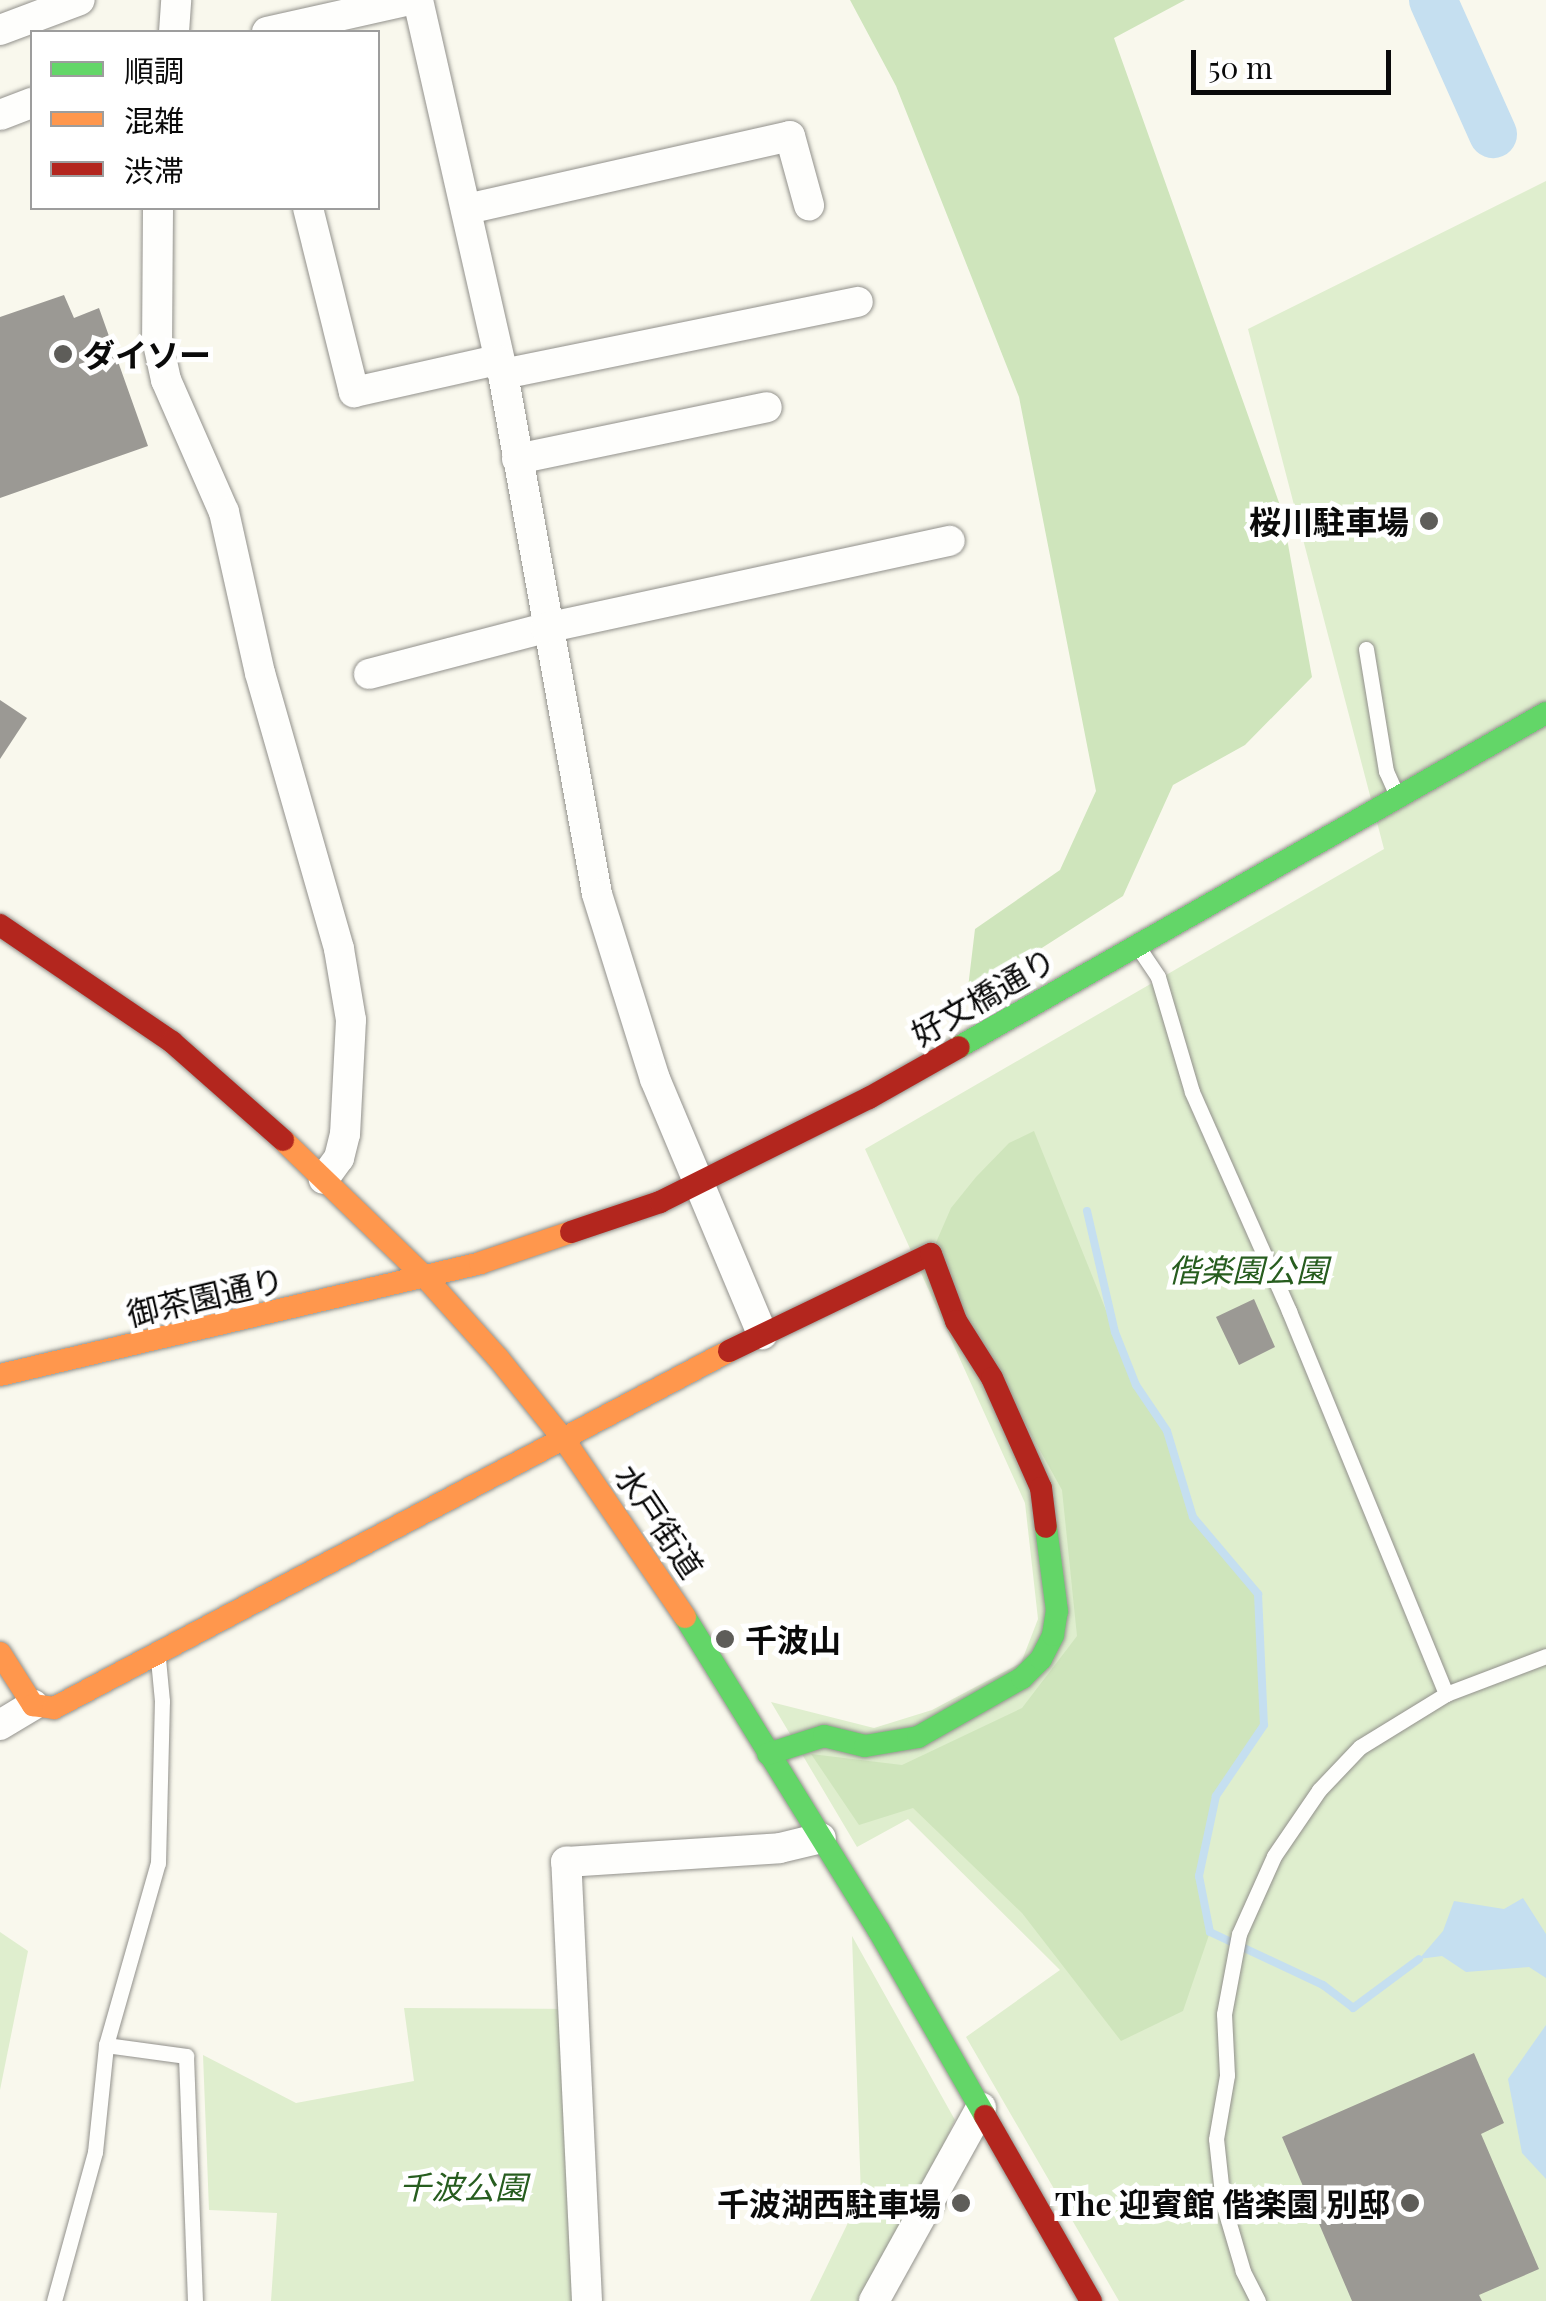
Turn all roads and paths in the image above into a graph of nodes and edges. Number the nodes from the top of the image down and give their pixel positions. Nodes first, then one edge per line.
1 (80, 0) edge
2 (176, 0) edge
3 (410, 0) edge
4 (418, 0) edge
5 (0, 30) edge
6 (174, 30) edge
7 (282, 30) edge
8 (30, 104) edge
9 (0, 115) edge
10 (808, 205) dead end
11 (467, 209) junction
12 (158, 210) edge
13 (308, 210) edge
14 (858, 302) dead end
15 (500, 367) junction
16 (767, 407) dead end
17 (517, 458) junction
18 (950, 541) dead end
19 (546, 628) junction
20 (1366, 649) dead end
21 (369, 674) dead end
22 (1546, 713) edge
23 (1398, 798) junction
24 (0, 925) edge
25 (1137, 946) junction
26 (324, 1179) junction
27 (696, 1186) junction
28 (424, 1277) junction
29 (762, 1334) junction
30 (0, 1374) edge
31 (565, 1441) junction
32 (0, 1653) edge
33 (158, 1656) junction
34 (1546, 1656) edge
35 (1446, 1694) junction
36 (33, 1705) junction
37 (0, 1725) edge
38 (768, 1754) junction
39 (821, 1838) junction
40 (106, 2045) junction
41 (982, 2108) junction
42 (54, 2301) edge
43 (195, 2301) edge
44 (587, 2301) edge
45 (874, 2301) edge
46 (1090, 2301) edge
47 (1258, 2301) edge

1 - 5 street
2 - 6 street
3 - 7 street
4 - 11 street
8 - 9 street
10 - 11 street
11 - 15 street
12 - 26 street
13 - 15 street
14 - 15 street
15 - 17 street
16 - 17 street
17 - 19 street
18 - 19 street
19 - 21 street
19 - 27 street
20 - 23 lane
22 - 23 street, 好文橋通り
23 - 25 street, 好文橋通り
24 - 26 street, 水戸街道
25 - 27 street, 好文橋通り
25 - 35 lane
26 - 28 street, 水戸街道
27 - 28 street, 好文橋通り
27 - 29 street
28 - 30 street, 御茶園通り
28 - 31 street, 水戸街道
29 - 31 street
29 - 38 street
31 - 33 street
31 - 38 street, 水戸街道
32 - 36 street
33 - 36 street
33 - 40 lane
34 - 35 lane
35 - 47 lane
36 - 37 street
38 - 39 street, 水戸街道
39 - 41 street, 水戸街道
39 - 44 street
40 - 42 lane
40 - 43 lane
41 - 45 street
41 - 46 street, 水戸街道

